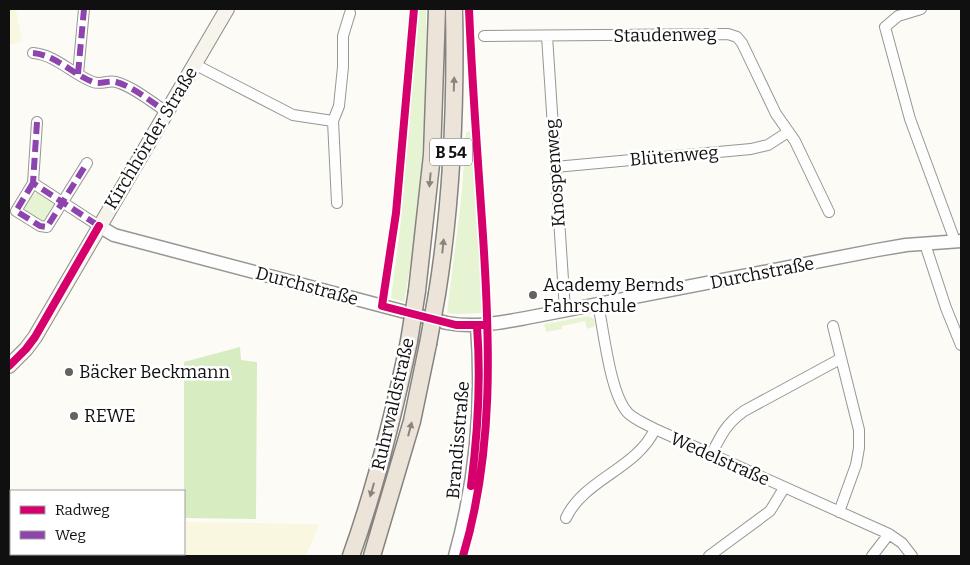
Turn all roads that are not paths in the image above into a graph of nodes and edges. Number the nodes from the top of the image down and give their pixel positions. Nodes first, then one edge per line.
1 (84, 9) edge
2 (227, 9) edge
3 (437, 9) edge
4 (454, 9) edge
5 (921, 9) edge
6 (350, 12) dead end
7 (484, 36) dead end
8 (547, 36) junction
9 (33, 53) dead end
10 (194, 64) junction
11 (78, 74) junction
12 (167, 112) junction
13 (333, 121) junction
14 (37, 122) dead end
15 (788, 132) junction
16 (86, 163) dead end
17 (555, 168) junction
18 (33, 183) junction
19 (63, 201) junction
20 (336, 203) dead end
21 (830, 212) dead end
22 (99, 226) junction
23 (958, 241) edge
24 (925, 244) junction
25 (598, 304) junction
26 (565, 310) junction
27 (477, 326) junction
28 (833, 326) dead end
29 (961, 345) edge
30 (840, 359) junction
31 (9, 366) edge
32 (655, 429) junction
33 (711, 455) junction
34 (784, 488) junction
35 (839, 512) junction
36 (566, 518) dead end
37 (889, 534) junction
38 (351, 556) edge
39 (372, 556) edge
40 (455, 556) edge
41 (709, 556) edge
42 (872, 556) edge
43 (912, 556) edge

1 - 11 street
2 - 10 main road, Kirchhörder Straße
3 -> 38 highway, Ruhrwaldstraße / B 54, bridge
39 -> 4 highway, B 54, bridge
5 - 23 street
6 - 13 street
7 - 8 street, Staudenweg
8 - 15 street, Staudenweg
8 - 17 street, Knospenweg
9 - 11 street
10 - 12 main road, Kirchhörder Straße
10 - 13 street
11 - 12 street
12 - 22 main road, Kirchhörder Straße
13 - 20 street
14 - 18 street
15 - 17 street, Blütenweg
15 - 21 street, Staudenweg
16 - 19 street
17 - 26 street, Knospenweg
18 - 19 street
18 - 19 street
19 - 22 street
22 - 27 street, Durchstraße
22 - 31 main road, Kirchhörder Straße
23 - 24 street, Durchstraße
24 - 25 street, Durchstraße
24 - 29 street
25 - 26 street, Durchstraße
25 - 32 street, Wedelstraße
26 - 27 street, Durchstraße
27 - 40 street, Brandisstraße
28 - 30 street
30 - 33 street
30 - 35 street
32 - 33 street, Wedelstraße
32 - 36 street
33 - 34 street, Wedelstraße
34 - 35 street, Wedelstraße
34 - 41 street
35 - 37 street, Wedelstraße
37 - 42 street
37 - 43 street, Wedelstraße

